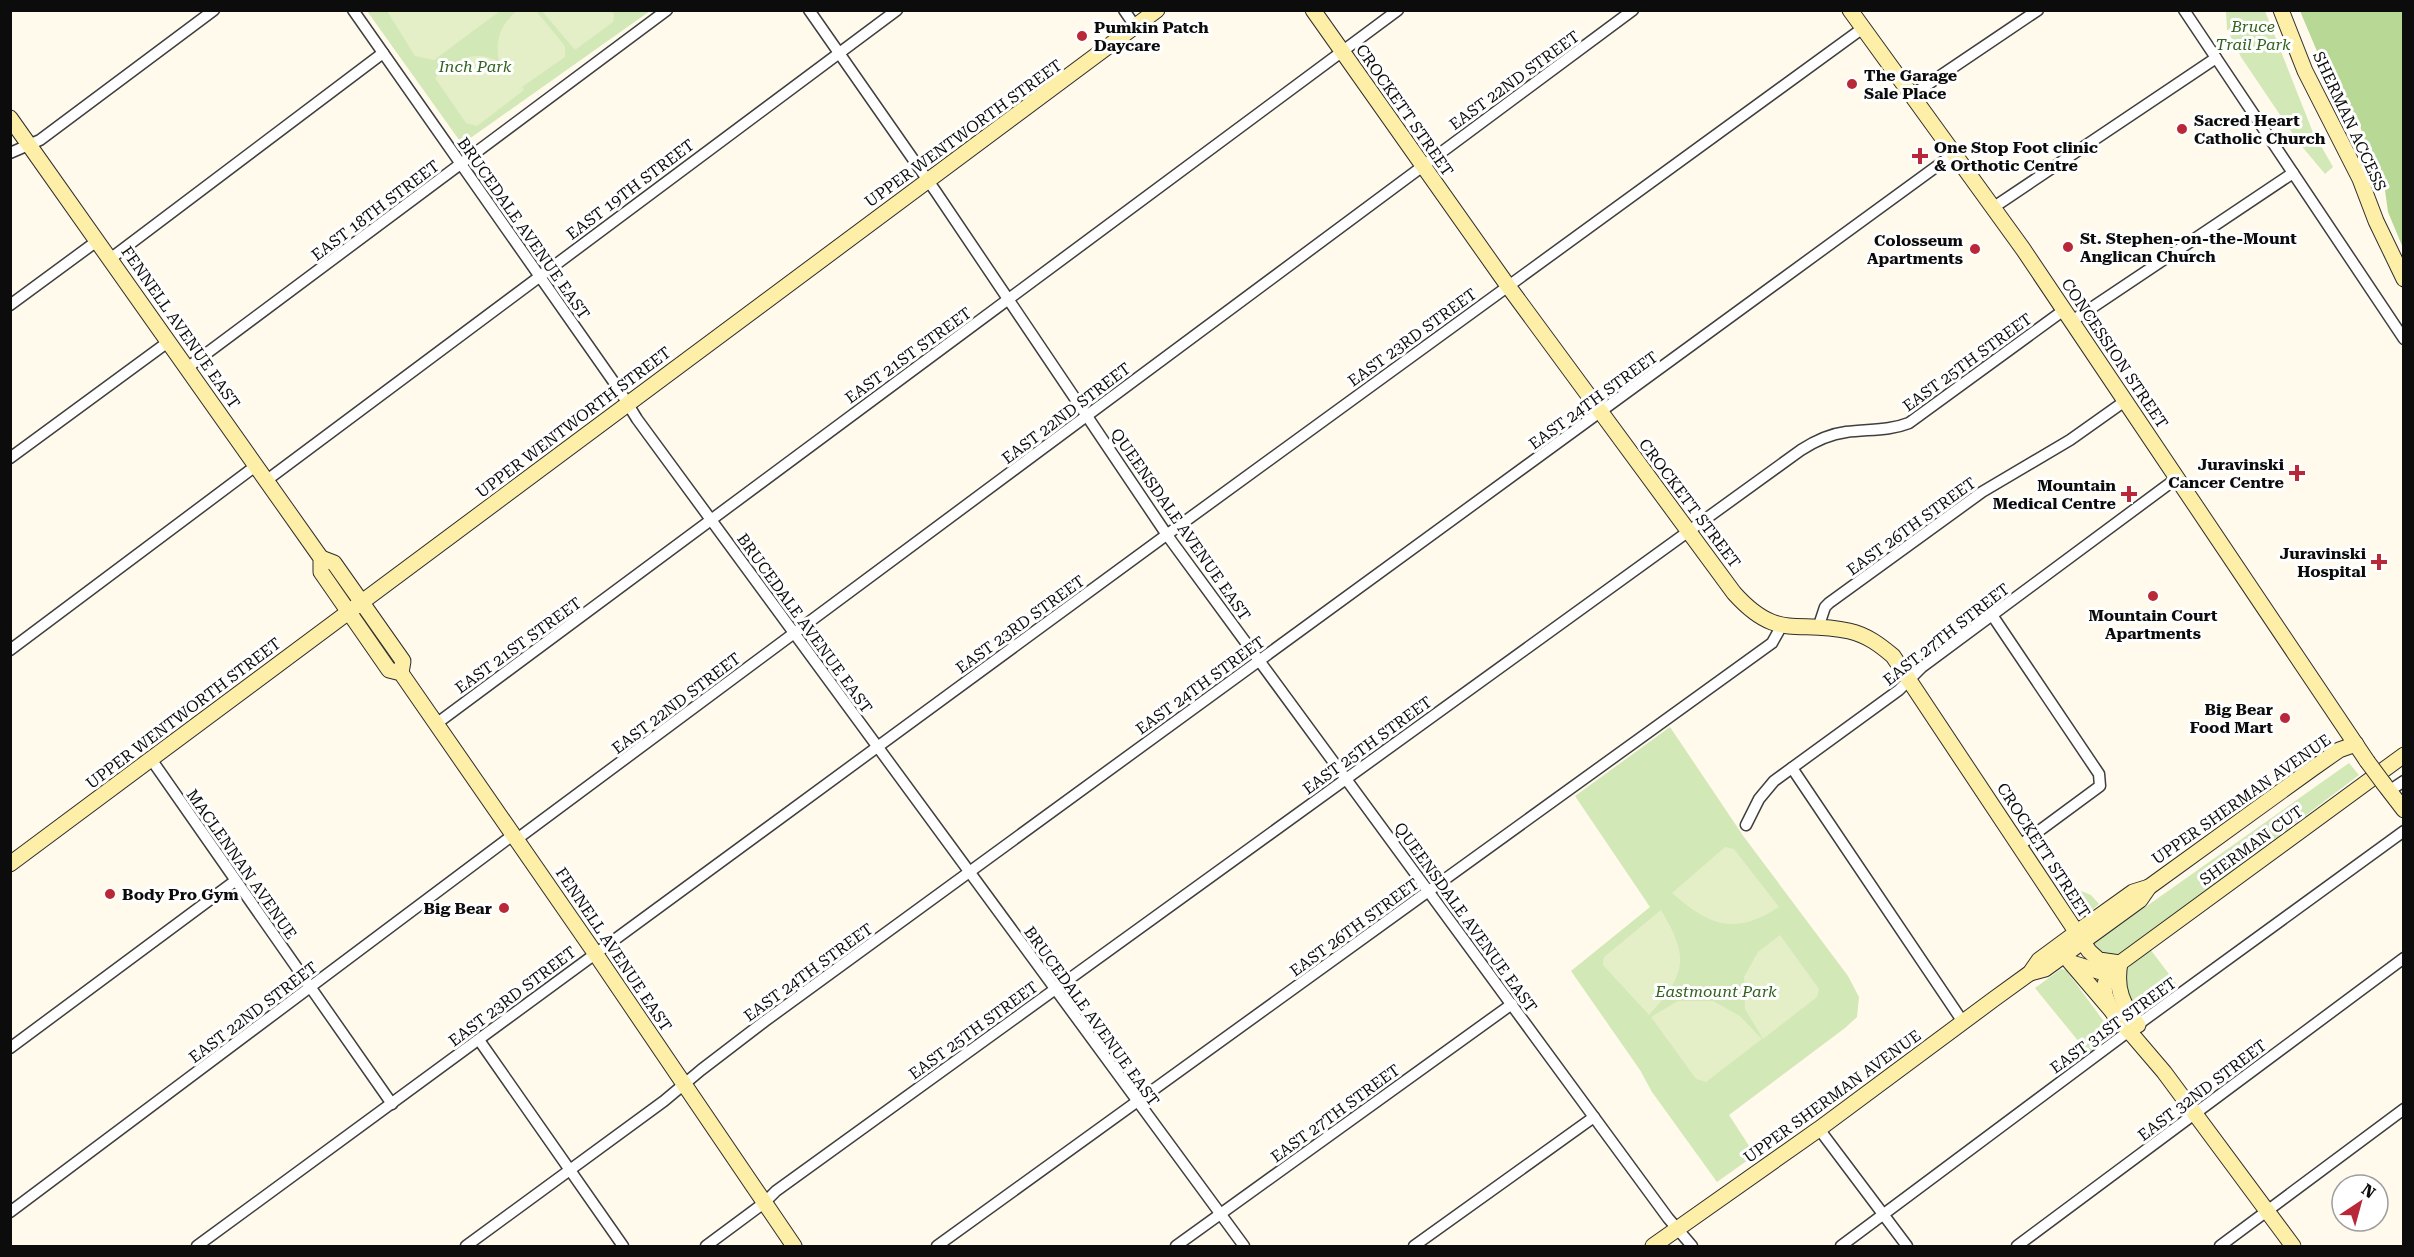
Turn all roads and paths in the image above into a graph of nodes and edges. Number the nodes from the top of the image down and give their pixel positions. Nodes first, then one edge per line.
1 (214, 10) edge
2 (353, 10) edge
3 (667, 10) edge
4 (809, 10) edge
5 (897, 10) edge
6 (1124, 10) edge
7 (1157, 10) edge
8 (1313, 10) edge
9 (1398, 10) edge
10 (1633, 10) edge
11 (1850, 10) edge
12 (2038, 10) edge
13 (2184, 10) edge
14 (2281, 10) edge
15 (1135, 27) junction
16 (1863, 28) junction
17 (1342, 51) junction
18 (383, 53) junction
19 (839, 53) junction
20 (2216, 58) junction
21 (1912, 94) junction
22 (10, 118) edge
23 (30, 145) junction
24 (10, 153) edge
25 (1955, 153) junction
26 (461, 163) junction
27 (1422, 166) junction
28 (2293, 173) junction
29 (928, 181) junction
30 (1994, 207) junction
31 (97, 241) junction
32 (110, 259) junction
33 (539, 276) junction
34 (2403, 279) edge
35 (1508, 286) junction
36 (1009, 299) junction
37 (10, 305) edge
38 (2068, 315) junction
39 (2403, 339) edge
40 (168, 342) junction
41 (187, 368) junction
42 (2125, 401) junction
43 (627, 403) junction
44 (1600, 412) junction
45 (1087, 415) junction
46 (10, 458) edge
47 (257, 465) junction
48 (2177, 478) junction
49 (267, 480) junction
50 (711, 521) junction
51 (1689, 531) junction
52 (1167, 535) junction
53 (321, 558) junction
54 (363, 603) junction
55 (350, 612) junction
56 (1992, 615) junction
57 (1781, 627) junction
58 (1818, 628) junction
59 (794, 634) junction
60 (10, 650) edge
61 (1259, 661) junction
62 (401, 673) junction
63 (1909, 679) junction
64 (436, 724) junction
65 (2356, 744) junction
66 (878, 747) junction
67 (2403, 755) edge
68 (151, 759) junction
69 (1792, 768) junction
70 (1346, 779) junction
71 (2403, 781) edge
72 (2386, 788) junction
73 (2403, 810) edge
74 (1746, 825) dead end
75 (2403, 831) edge
76 (515, 837) junction
77 (2020, 845) junction
78 (10, 864) edge
79 (969, 873) junction
80 (235, 881) junction
81 (1428, 891) junction
82 (2080, 937) junction
83 (595, 953) junction
84 (2403, 958) edge
85 (2070, 962) junction
86 (2120, 963) junction
87 (2038, 971) junction
88 (310, 988) junction
89 (1055, 989) junction
90 (1512, 1004) junction
91 (2115, 1016) junction
92 (1963, 1022) junction
93 (2133, 1028) junction
94 (479, 1040) junction
95 (10, 1048) edge
96 (685, 1084) junction
97 (1137, 1102) junction
98 (392, 1104) junction
99 (2403, 1109) edge
100 (2195, 1114) junction
101 (1594, 1117) junction
102 (1819, 1129) junction
103 (570, 1170) junction
104 (764, 1203) junction
105 (2267, 1211) junction
106 (10, 1212) edge
107 (1221, 1214) junction
108 (1884, 1215) junction
109 (1677, 1230) junction
110 (197, 1246) edge
111 (466, 1246) edge
112 (623, 1246) edge
113 (706, 1246) edge
114 (794, 1246) edge
115 (937, 1246) edge
116 (1176, 1246) edge
117 (1244, 1246) edge
118 (1414, 1246) edge
119 (1653, 1246) edge
120 (1692, 1246) edge
121 (1841, 1246) edge
122 (1907, 1246) edge
123 (2017, 1246) edge
124 (2220, 1246) edge
125 (2293, 1246) edge

1 - 23 street
2 - 18 street, BRUCEDALE AVENUE EAST
3 - 26 street, EAST 18TH STREET
4 - 19 street, QUEENSDALE AVENUE EAST
5 - 19 street, EAST 19TH STREET
6 - 15 street
7 - 15 main road, UPPER WENTWORTH STREET
8 - 17 main road, CROCKETT STREET
9 - 17 street, EAST 21ST STREET
10 - 27 street, EAST 22ND STREET
11 - 16 main road, CONCESSION STREET
12 - 21 street
13 - 20 street
14 - 34 main road, SHERMAN ACCESS
15 - 29 main road, UPPER WENTWORTH STREET
16 - 21 main road, CONCESSION STREET
16 - 35 street, EAST 23RD STREET
17 - 27 main road, CROCKETT STREET
17 - 36 street, EAST 21ST STREET
18 - 26 street, BRUCEDALE AVENUE EAST
18 - 32 street
19 - 29 street, QUEENSDALE AVENUE EAST
19 - 33 street, EAST 19TH STREET
20 - 28 street
20 - 30 street
21 - 25 main road, CONCESSION STREET
22 - 23 main road, FENNELL AVENUE EAST
23 - 24 street
23 - 31 main road, FENNELL AVENUE EAST
25 - 30 main road, CONCESSION STREET
25 - 44 street, EAST 24TH STREET
26 - 33 street, BRUCEDALE AVENUE EAST
26 - 41 street, EAST 18TH STREET
27 - 35 main road, CROCKETT STREET
27 - 45 street, EAST 22ND STREET
28 - 38 street, EAST 25TH STREET
28 - 39 street
29 - 36 street, QUEENSDALE AVENUE EAST
29 - 43 main road, UPPER WENTWORTH STREET
30 - 38 main road, CONCESSION STREET
31 - 32 main road, FENNELL AVENUE EAST
31 - 37 street
32 - 40 main road, FENNELL AVENUE EAST
33 - 43 street, BRUCEDALE AVENUE EAST
33 - 49 street, EAST 19TH STREET
35 - 44 main road, CROCKETT STREET
35 - 52 street, EAST 23RD STREET
36 - 45 street, QUEENSDALE AVENUE EAST
36 - 50 street, EAST 21ST STREET
38 - 42 main road, CONCESSION STREET
38 - 51 street, EAST 25TH STREET
40 - 41 main road, FENNELL AVENUE EAST
40 - 46 street
41 - 47 main road, FENNELL AVENUE EAST
42 - 48 main road, CONCESSION STREET
42 - 58 street, EAST 26TH STREET
43 - 50 street, BRUCEDALE AVENUE EAST
43 - 54 main road, UPPER WENTWORTH STREET
44 - 51 main road, CROCKETT STREET
44 - 61 street, EAST 24TH STREET
45 - 52 street, QUEENSDALE AVENUE EAST
45 - 59 street, EAST 22ND STREET
47 - 49 main road, FENNELL AVENUE EAST
47 - 60 street
48 - 56 street, EAST 27TH STREET
48 - 65 main road, CONCESSION STREET
49 - 53 main road, FENNELL AVENUE EAST
50 - 59 street, BRUCEDALE AVENUE EAST
50 - 64 street, EAST 21ST STREET
51 - 57 main road, CROCKETT STREET
51 - 70 street, EAST 25TH STREET
52 - 61 street, QUEENSDALE AVENUE EAST
52 - 66 street, EAST 23RD STREET
53 - 54 main road, FENNELL AVENUE EAST
53 - 55 main road, FENNELL AVENUE EAST
54 - 55 main road, UPPER WENTWORTH STREET
54 - 62 main road, FENNELL AVENUE EAST
55 - 62 main road, FENNELL AVENUE EAST
55 - 68 main road, UPPER WENTWORTH STREET
56 - 63 street, EAST 27TH STREET
56 - 77 street
57 - 58 main road, CROCKETT STREET
57 - 81 street, EAST 26TH STREET
58 - 63 main road, CROCKETT STREET
59 - 66 street, BRUCEDALE AVENUE EAST
59 - 76 street, EAST 22ND STREET
61 - 70 street, QUEENSDALE AVENUE EAST
61 - 79 street, EAST 24TH STREET
62 - 64 main road, FENNELL AVENUE EAST
63 - 69 street, EAST 27TH STREET
63 - 77 main road, CROCKETT STREET
64 - 76 main road, FENNELL AVENUE EAST
65 - 72 main road, CONCESSION STREET, bridge
65 - 82 main road, UPPER SHERMAN AVENUE
66 - 79 street, BRUCEDALE AVENUE EAST
66 - 83 street, EAST 23RD STREET
67 - 86 main road, SHERMAN CUT
68 - 78 main road, UPPER WENTWORTH STREET
68 - 80 street, MACLENNAN AVENUE
69 - 74 street, EAST 27TH STREET
69 - 92 street
70 - 81 street, QUEENSDALE AVENUE EAST
70 - 89 street, EAST 25TH STREET
71 - 72 street
72 - 73 main road, CONCESSION STREET
75 - 93 street, EAST 31ST STREET
76 - 83 main road, FENNELL AVENUE EAST
76 - 88 street, EAST 22ND STREET
77 - 82 main road, CROCKETT STREET
79 - 89 street, BRUCEDALE AVENUE EAST
79 - 96 street, EAST 24TH STREET
80 - 88 street, MACLENNAN AVENUE
80 - 95 street
81 - 90 street, QUEENSDALE AVENUE EAST
81 - 97 street, EAST 26TH STREET
82 - 86 main road, CROCKETT STREET
82 - 87 main road, UPPER SHERMAN AVENUE
83 - 94 street, EAST 23RD STREET
83 - 96 main road, FENNELL AVENUE EAST
84 - 100 street, EAST 32ND STREET
85 - 86 main road
85 - 87 main road
85 - 91 main road
86 - 91 main road
86 - 93 main road
87 - 92 main road, UPPER SHERMAN AVENUE
88 - 98 street, MACLENNAN AVENUE
88 - 106 street, EAST 22ND STREET
89 - 97 street, BRUCEDALE AVENUE EAST
89 - 104 street, EAST 25TH STREET
90 - 101 street, QUEENSDALE AVENUE EAST
90 - 107 street, EAST 27TH STREET
91 - 93 main road
92 - 102 main road, UPPER SHERMAN AVENUE
93 - 100 main road
93 - 108 street, EAST 31ST STREET
94 - 98 street, EAST 23RD STREET
94 - 103 street
96 - 103 street, EAST 24TH STREET
96 - 104 main road, FENNELL AVENUE EAST
97 - 107 street, BRUCEDALE AVENUE EAST
97 - 115 street, EAST 26TH STREET
98 - 110 street, EAST 23RD STREET
99 - 105 street
100 - 105 main road
100 - 123 street, EAST 32ND STREET
101 - 109 street, QUEENSDALE AVENUE EAST
101 - 118 street
102 - 108 street
102 - 109 main road, UPPER SHERMAN AVENUE
103 - 111 street, EAST 24TH STREET
103 - 112 street
104 - 113 street, EAST 25TH STREET
104 - 114 main road, FENNELL AVENUE EAST
105 - 124 street
105 - 125 main road
107 - 116 street, EAST 27TH STREET
107 - 117 street, BRUCEDALE AVENUE EAST
108 - 121 street, EAST 31ST STREET
108 - 122 street
109 - 119 main road, UPPER SHERMAN AVENUE
109 - 120 street, QUEENSDALE AVENUE EAST

